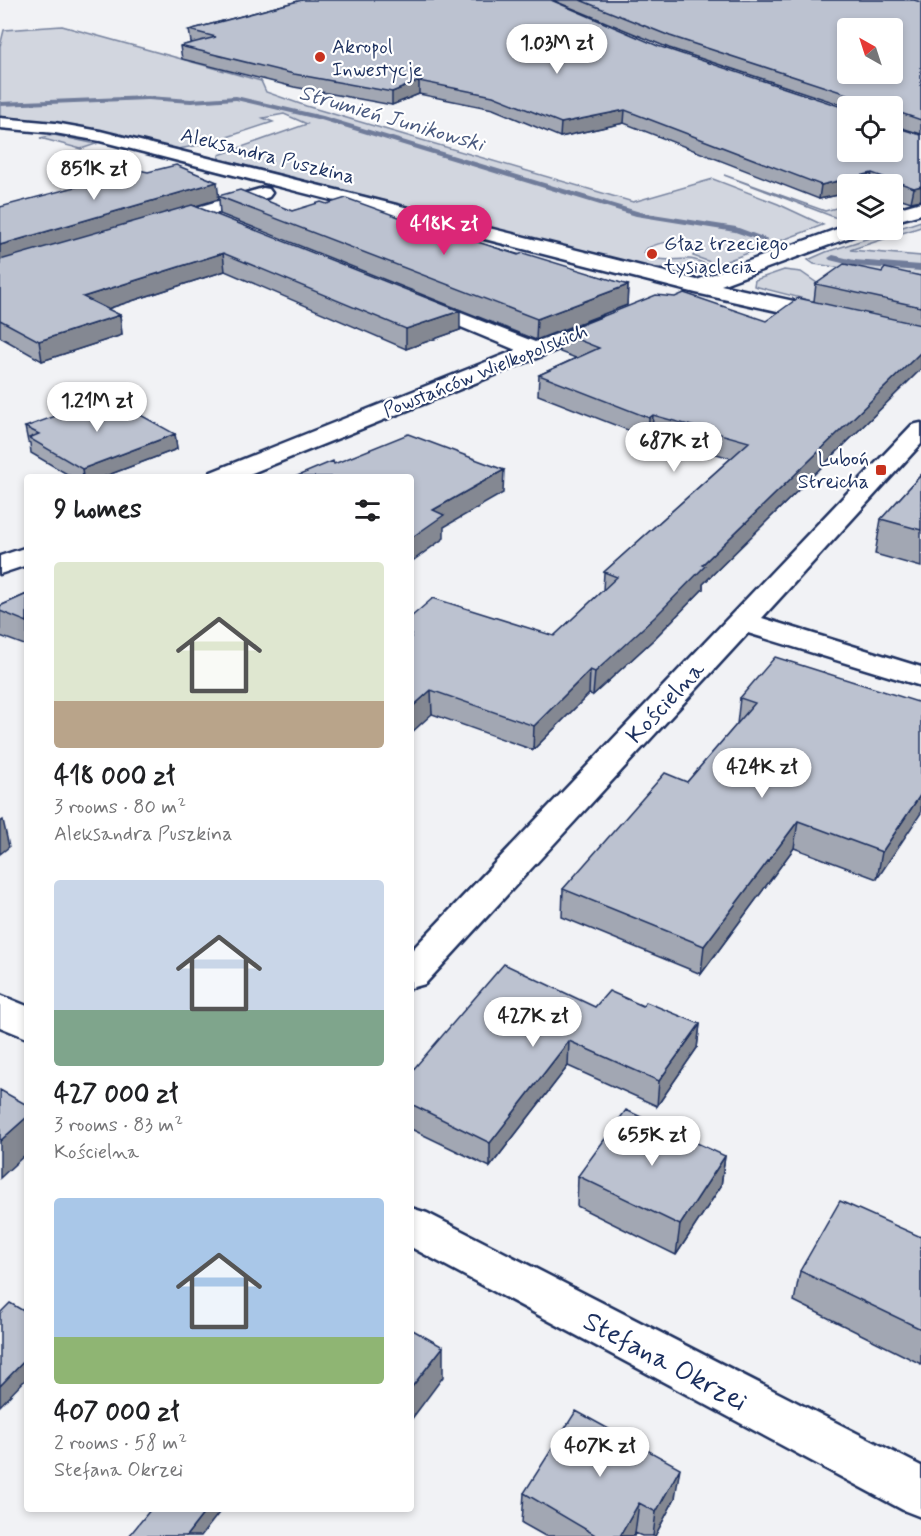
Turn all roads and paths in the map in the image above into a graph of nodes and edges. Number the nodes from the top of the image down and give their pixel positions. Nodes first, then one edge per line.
1 (0, 123) edge
2 (292, 185) junction
3 (921, 208) edge
4 (903, 213) edge
5 (195, 214) junction
6 (229, 227) edge
7 (141, 230) edge
8 (837, 235) edge
9 (697, 286) junction
10 (400, 295) edge
11 (663, 299) edge
12 (626, 314) edge
13 (921, 336) edge
14 (535, 350) junction
15 (921, 430) edge
16 (227, 474) edge
17 (24, 556) edge
18 (0, 566) edge
19 (741, 621) junction
20 (921, 676) edge
21 (414, 972) edge
22 (414, 1228) edge
23 (921, 1493) edge

1 - 2 street, Aleksandra Puszkina
2 - 5 street
2 - 9 street, Aleksandra Puszkina
3 - 4 street
5 - 6 street
5 - 7 street
8 - 9 street
9 - 11 street
9 - 13 street, Aleksandra Puszkina
10 - 14 street
12 - 14 street, Powstańców Wielkopolskich
14 - 16 street, Powstańców Wielkopolskich
15 - 19 street, Kościelna
17 - 18 street
19 - 20 street
19 - 21 street, Kościelna
22 - 23 street, Stefana Okrzei

